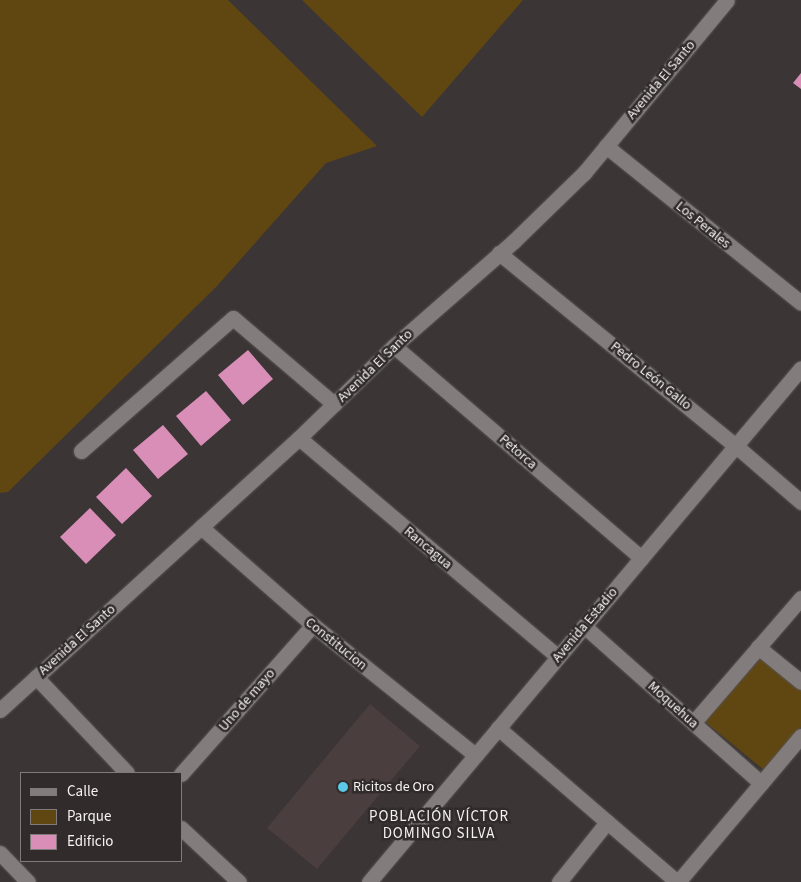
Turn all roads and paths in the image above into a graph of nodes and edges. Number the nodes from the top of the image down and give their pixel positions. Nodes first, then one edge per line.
1 (727, 0) edge
2 (606, 146) junction
3 (499, 253) junction
4 (801, 303) edge
5 (394, 346) junction
6 (801, 368) edge
7 (334, 404) junction
8 (299, 438) junction
9 (736, 446) junction
10 (81, 451) dead end
11 (801, 502) edge
12 (201, 528) junction
13 (641, 558) junction
14 (801, 598) edge
15 (313, 626) junction
16 (584, 626) junction
17 (758, 647) junction
18 (558, 657) junction
19 (36, 677) junction
20 (801, 682) edge
21 (0, 710) edge
22 (693, 723) junction
23 (498, 728) junction
24 (801, 736) edge
25 (475, 755) junction
26 (126, 772) edge
27 (182, 773) edge
28 (761, 783) junction
29 (607, 822) junction
30 (182, 829) edge
31 (0, 853) edge
32 (28, 882) edge
33 (239, 882) edge
34 (368, 882) edge
35 (559, 882) edge
36 (677, 882) edge

1 - 2 street, Avenida El Santo
2 - 3 street, Avenida El Santo
2 - 4 street, Los Perales
3 - 5 street, Avenida El Santo
3 - 9 street, Pedro León Gallo
5 - 7 street, Avenida El Santo
5 - 13 street, Petorca
6 - 9 street, Avenida Estadio
7 - 8 street, Avenida El Santo
7 - 10 street
8 - 12 street, Avenida El Santo
8 - 18 street, Rancagua
9 - 11 street, Pedro León Gallo
9 - 13 street, Avenida Estadio
12 - 15 street, Constitucion
12 - 19 street, Avenida El Santo
13 - 16 street, Avenida Estadio
14 - 17 street
15 - 25 street, Constitucion
15 - 27 street, Uno de mayo
16 - 18 street, Avenida Estadio
16 - 22 street, Moquehua
17 - 20 street
17 - 22 street
18 - 23 street, Avenida Estadio
19 - 21 street, Avenida El Santo
19 - 26 street
22 - 28 street, Moquehua
23 - 25 street, Avenida Estadio
23 - 29 street
24 - 28 street
25 - 34 street, Avenida Estadio
28 - 36 street
29 - 35 street
29 - 36 street
30 - 33 street
31 - 32 street

